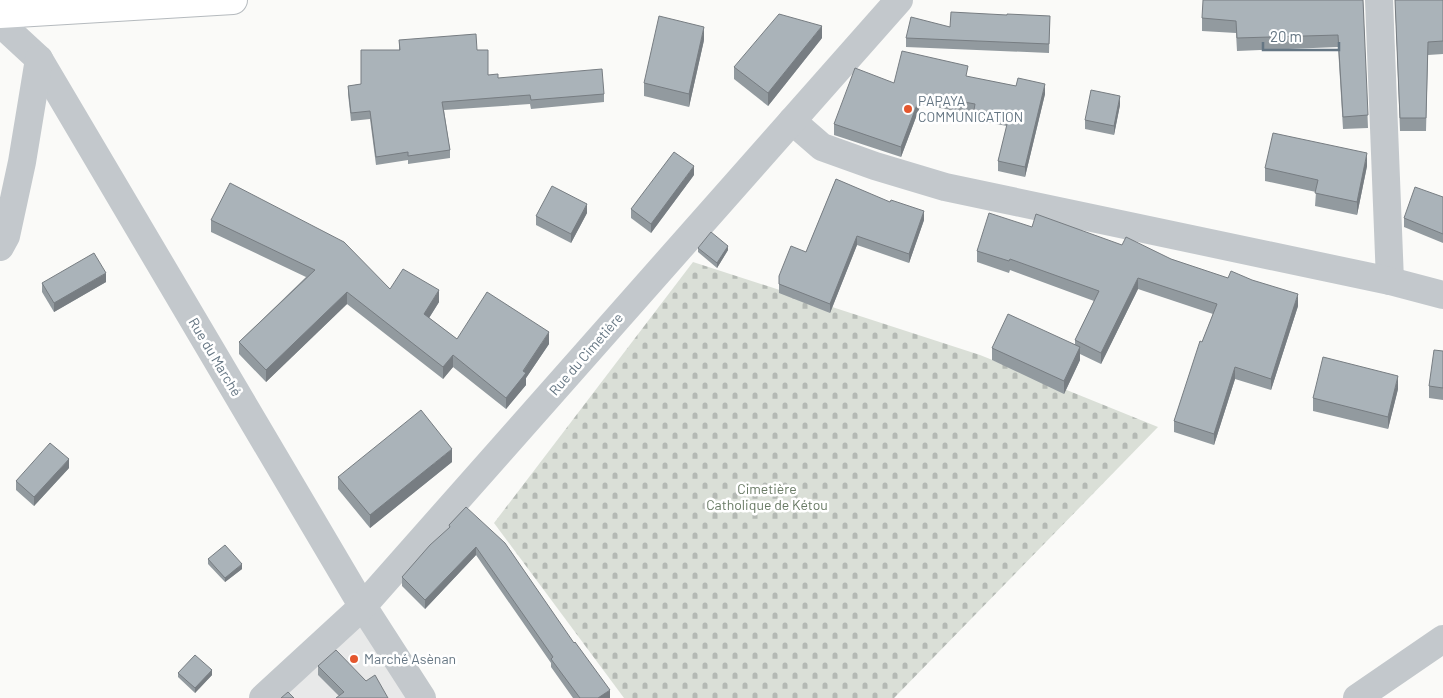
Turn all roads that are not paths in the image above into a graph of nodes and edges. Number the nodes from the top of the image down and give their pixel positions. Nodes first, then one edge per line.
1 (233, 0) edge
2 (900, 0) edge
3 (1379, 0) edge
4 (0, 14) edge
5 (0, 23) edge
6 (39, 59) junction
7 (792, 121) junction
8 (0, 246) edge
9 (1390, 280) junction
10 (1443, 295) edge
11 (363, 606) junction
12 (1443, 639) edge
13 (263, 698) edge
14 (422, 698) edge
15 (1358, 698) edge

1 - 4 main road
2 - 7 street, Rue du Cimetière
3 - 9 street
5 - 6 street, Rue du Marché
6 - 8 street
6 - 11 street, Rue du Marché
7 - 9 street
7 - 11 street, Rue du Cimetière
9 - 10 street
11 - 13 street, Rue du Cimetière
11 - 14 street, Rue du Marché
12 - 15 street

